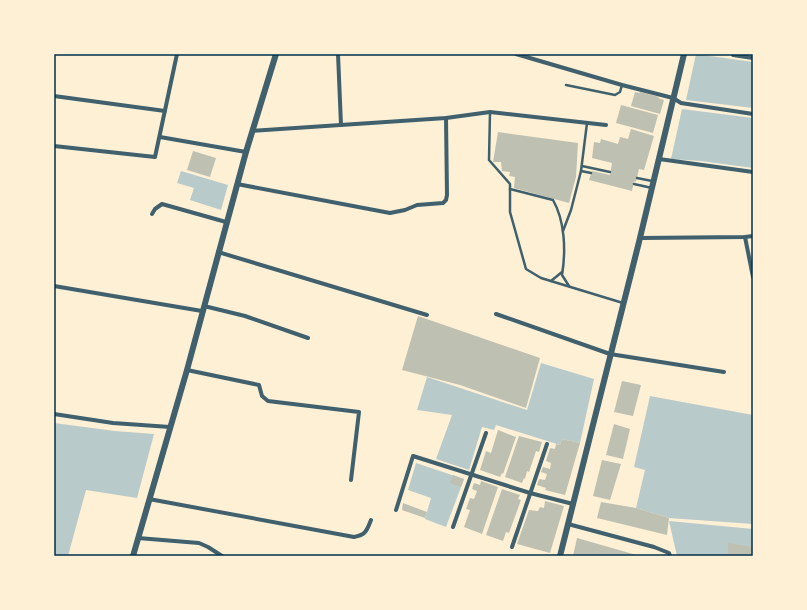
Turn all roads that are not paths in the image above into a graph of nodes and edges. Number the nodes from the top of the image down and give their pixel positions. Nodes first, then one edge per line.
1 (177, 54) edge
2 (276, 54) edge
3 (338, 54) edge
4 (516, 54) edge
5 (684, 54) edge
6 (732, 55) edge
7 (753, 58) edge
8 (566, 85) dead end
9 (622, 85) junction
10 (54, 96) edge
11 (673, 98) junction
12 (165, 111) junction
13 (490, 112) junction
14 (753, 114) edge
15 (446, 118) junction
16 (587, 123) junction
17 (341, 125) junction
18 (606, 125) dead end
19 (252, 131) junction
20 (160, 137) junction
21 (54, 146) edge
22 (246, 152) junction
23 (659, 159) junction
24 (582, 166) junction
25 (582, 171) junction
26 (610, 172) dead end
27 (753, 172) edge
28 (591, 173) dead end
29 (637, 178) dead end
30 (654, 181) junction
31 (237, 184) junction
32 (634, 184) dead end
33 (652, 188) junction
34 (510, 189) junction
35 (152, 214) dead end
36 (226, 222) junction
37 (562, 231) junction
38 (753, 236) edge
39 (745, 237) junction
40 (640, 238) junction
41 (218, 252) junction
42 (563, 271) junction
43 (753, 275) edge
44 (550, 281) junction
45 (54, 286) edge
46 (569, 287) junction
47 (623, 304) junction
48 (203, 308) junction
49 (496, 314) dead end
50 (427, 315) dead end
51 (308, 338) dead end
52 (610, 354) junction
53 (187, 370) junction
54 (724, 372) dead end
55 (54, 414) edge
56 (170, 428) junction
57 (486, 433) dead end
58 (547, 444) dead end
59 (471, 475) junction
60 (351, 480) dead end
61 (530, 493) junction
62 (149, 499) junction
63 (573, 504) junction
64 (396, 510) dead end
65 (371, 520) dead end
66 (568, 524) junction
67 (453, 527) dead end
68 (138, 538) junction
69 (512, 547) dead end
70 (133, 556) edge
71 (222, 556) edge
72 (560, 556) edge
73 (670, 556) edge

1 - 12 street
2 - 19 street
3 - 17 street
4 - 9 street
5 - 11 street
6 - 7 street
8 - 9 lane
9 - 11 street
10 - 12 street
11 - 14 street
11 - 23 street
12 - 20 street
13 - 15 street
13 - 16 street
13 - 34 lane
15 - 17 street
15 - 31 street
16 - 18 street
16 - 24 lane
17 - 19 street
19 - 22 street
20 - 21 street
20 - 22 street
22 - 31 street
23 - 27 street
23 - 30 street
24 - 25 lane
24 - 26 lane
25 - 28 lane
25 - 37 lane
29 - 30 lane
30 - 33 street
31 - 36 street
32 - 33 lane
33 - 40 street
34 - 37 lane
34 - 44 lane
35 - 36 street
36 - 41 street
37 - 42 lane
38 - 39 street
39 - 40 street
39 - 43 street
40 - 47 street
41 - 48 street
41 - 50 street
42 - 44 lane
42 - 46 lane
44 - 46 lane
45 - 48 street
46 - 47 lane
47 - 52 street
48 - 51 street
48 - 53 street
49 - 52 street
52 - 54 street
52 - 63 street
53 - 56 street
53 - 60 street
55 - 56 street
56 - 62 street
57 - 59 street
58 - 61 street
59 - 61 street
59 - 64 street
59 - 67 street
61 - 63 street
61 - 69 street
62 - 65 street
62 - 68 street
63 - 66 street
66 - 72 street
66 - 73 street
68 - 70 street
68 - 71 street

